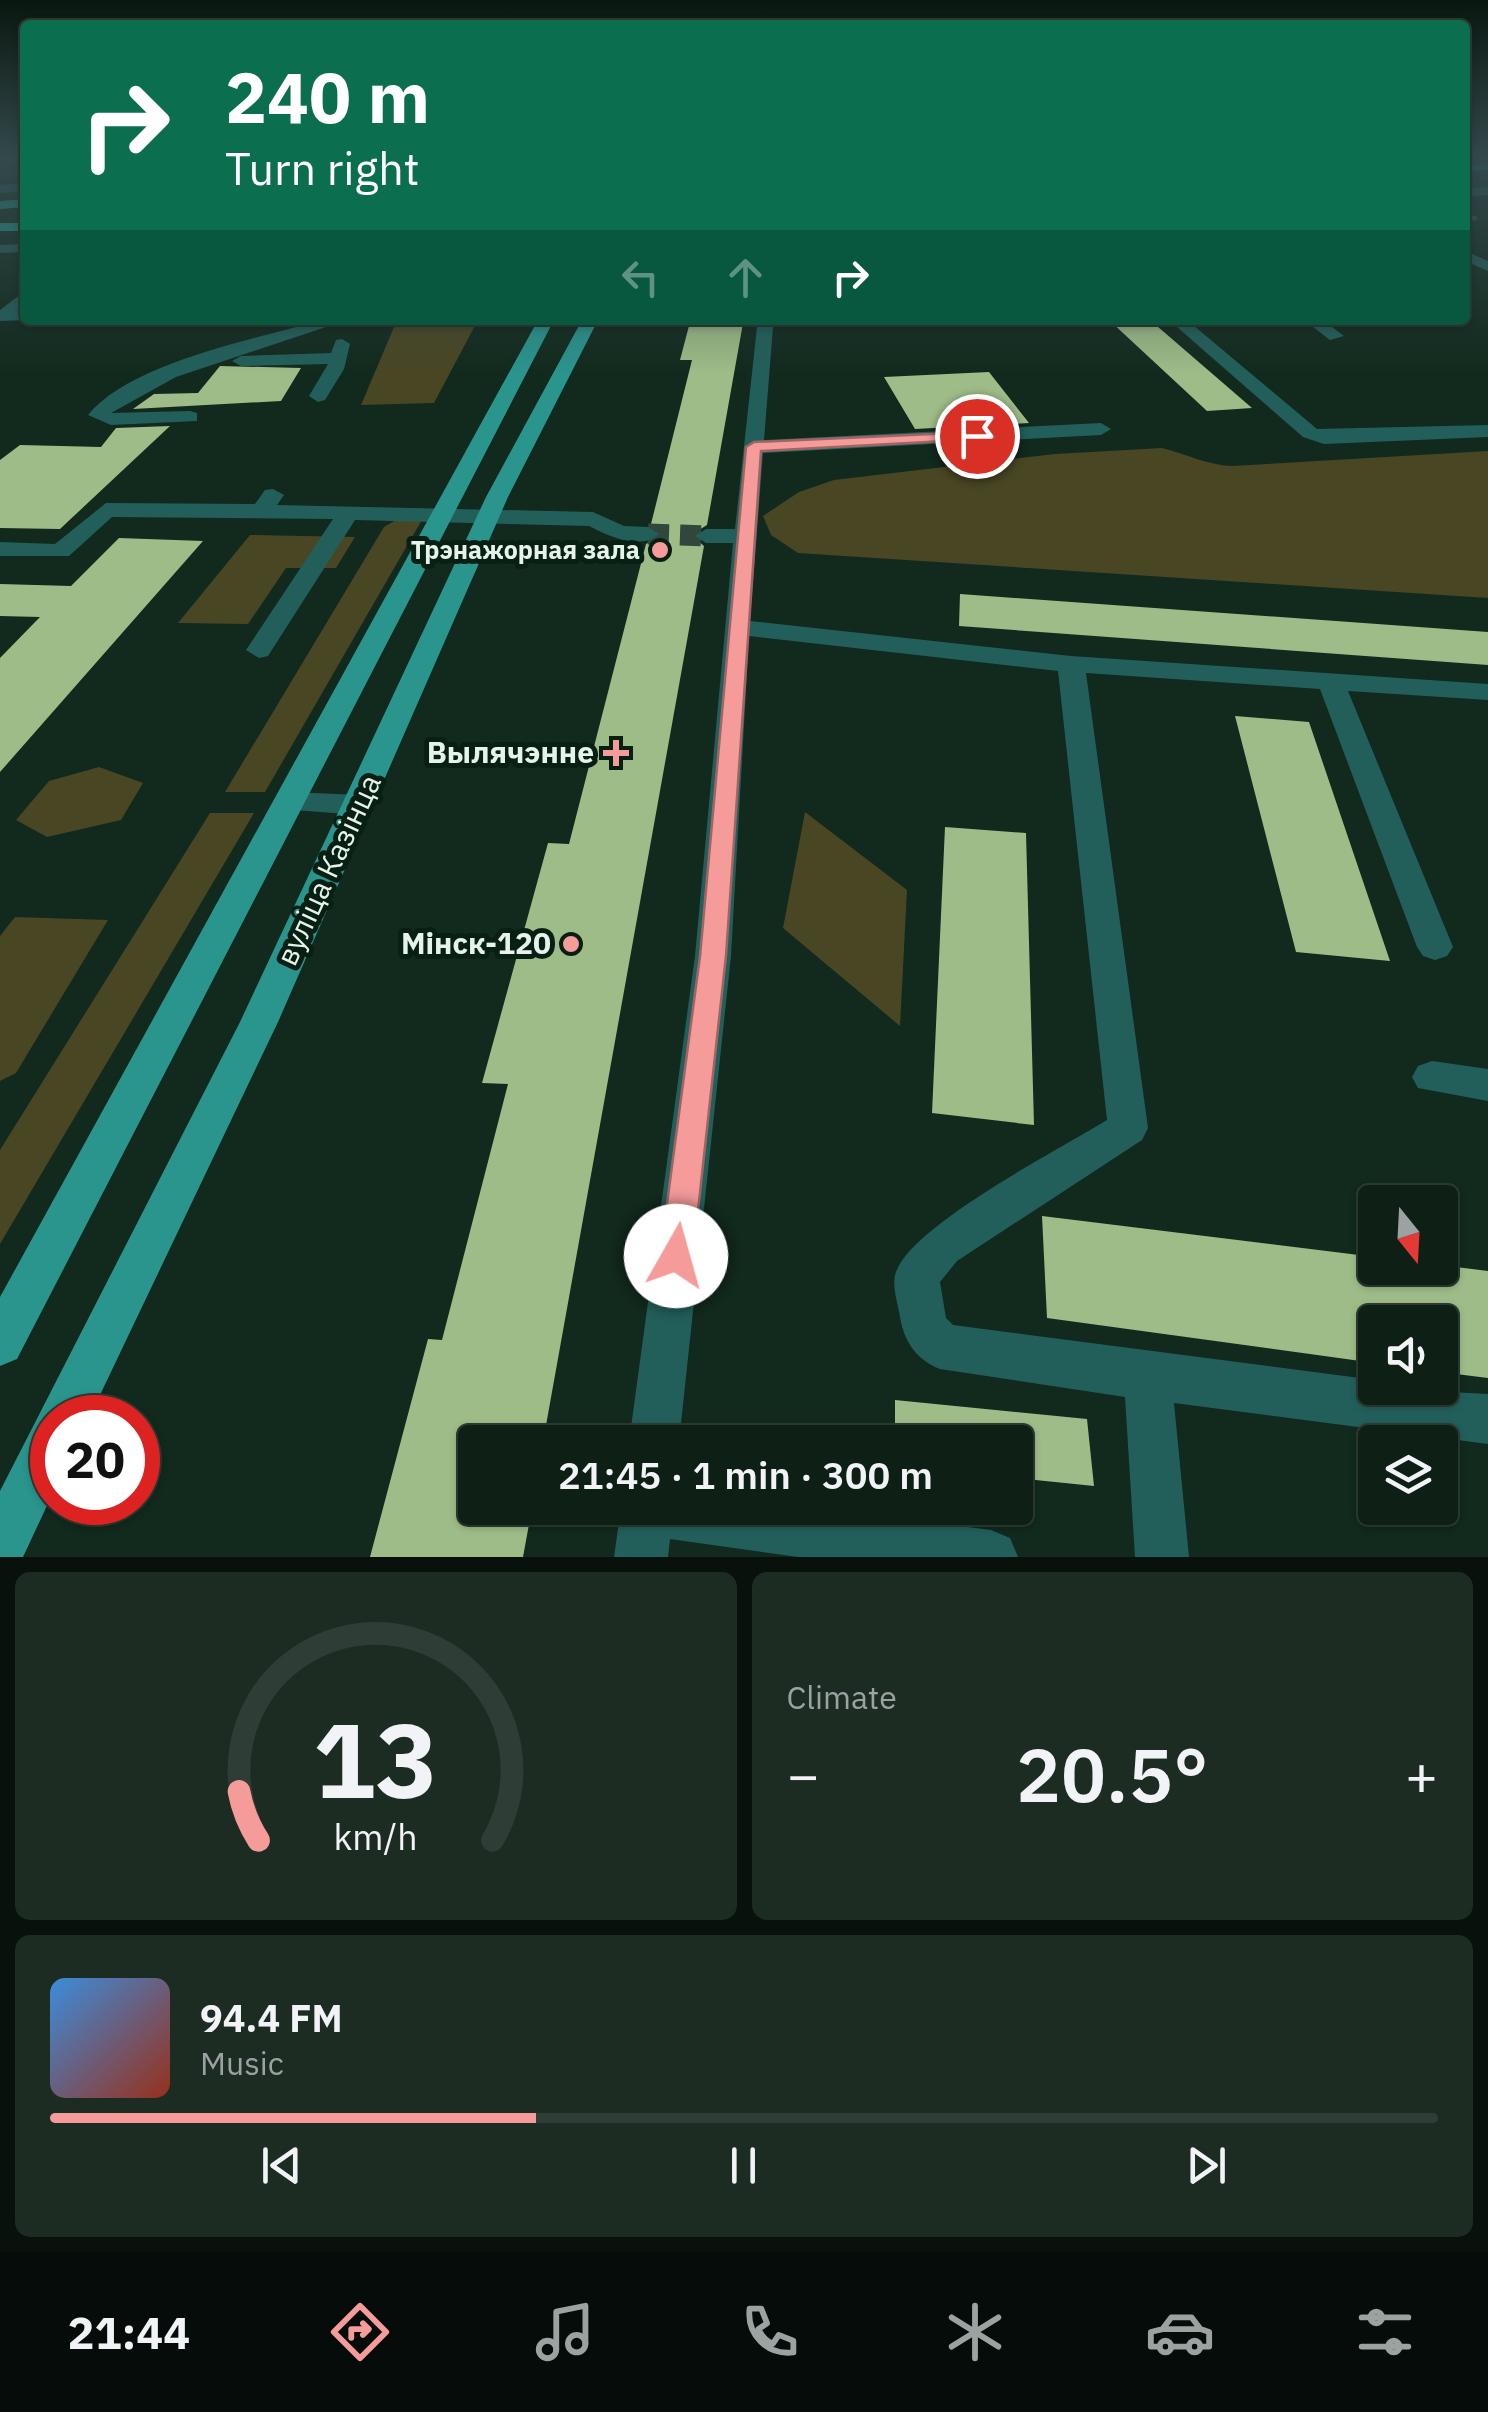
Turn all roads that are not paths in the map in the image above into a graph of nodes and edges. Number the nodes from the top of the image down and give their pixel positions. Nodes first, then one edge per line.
1 (20, 301) edge
2 (20, 316) edge
3 (321, 325) edge
4 (340, 325) edge
5 (543, 325) edge
6 (587, 325) edge
7 (1184, 325) edge
8 (1320, 325) edge
9 (765, 327) dead end
10 (1336, 336) dead end
11 (338, 358) junction
12 (206, 362) junction
13 (318, 396) dead end
14 (190, 417) dead end
15 (1101, 429) dead end
16 (1488, 431) edge
17 (754, 447) junction
18 (350, 512) junction
19 (444, 514) junction
20 (490, 515) junction
21 (648, 534) tunnel mouth
22 (706, 536) tunnel mouth
23 (745, 536) junction
24 (0, 549) edge
25 (736, 627) junction
26 (260, 650) dead end
27 (1071, 664) junction
28 (1330, 680) junction
29 (1488, 692) edge
30 (291, 802) junction
31 (360, 805) junction
32 (1434, 947) dead end
33 (1432, 1077) dead end
34 (1488, 1085) edge
35 (0, 1343) edge
36 (1146, 1373) junction
37 (75, 1395) edge
38 (1488, 1419) edge
39 (656, 1425) edge
40 (30, 1486) edge
41 (645, 1525) edge
42 (0, 1548) edge
43 (991, 1557) edge
44 (1162, 1557) edge

1 - 2 street
3 - 12 street
4 - 11 street
5 - 19 main road, вуліца Казінца
6 - 20 main road, вуліца Казінца
7 - 16 street
8 - 10 street
9 - 17 street
11 - 12 street
11 - 13 street
12 - 14 street
15 - 17 street
17 - 23 street
18 - 19 street
18 - 24 street
18 - 26 street
19 - 20 street
19 - 30 main road, вуліца Казінца
20 - 21 street
20 - 31 main road, вуліца Казінца
22 - 23 street
23 - 25 street
25 - 27 street
25 - 39 street
27 - 28 street
27 - 36 street
28 - 29 street
28 - 32 street
30 - 31 street
30 - 35 main road, вуліца Казінца
31 - 37 main road, вуліца Казінца
33 - 34 street
36 - 38 street
36 - 44 street
40 - 42 main road
41 - 43 street

